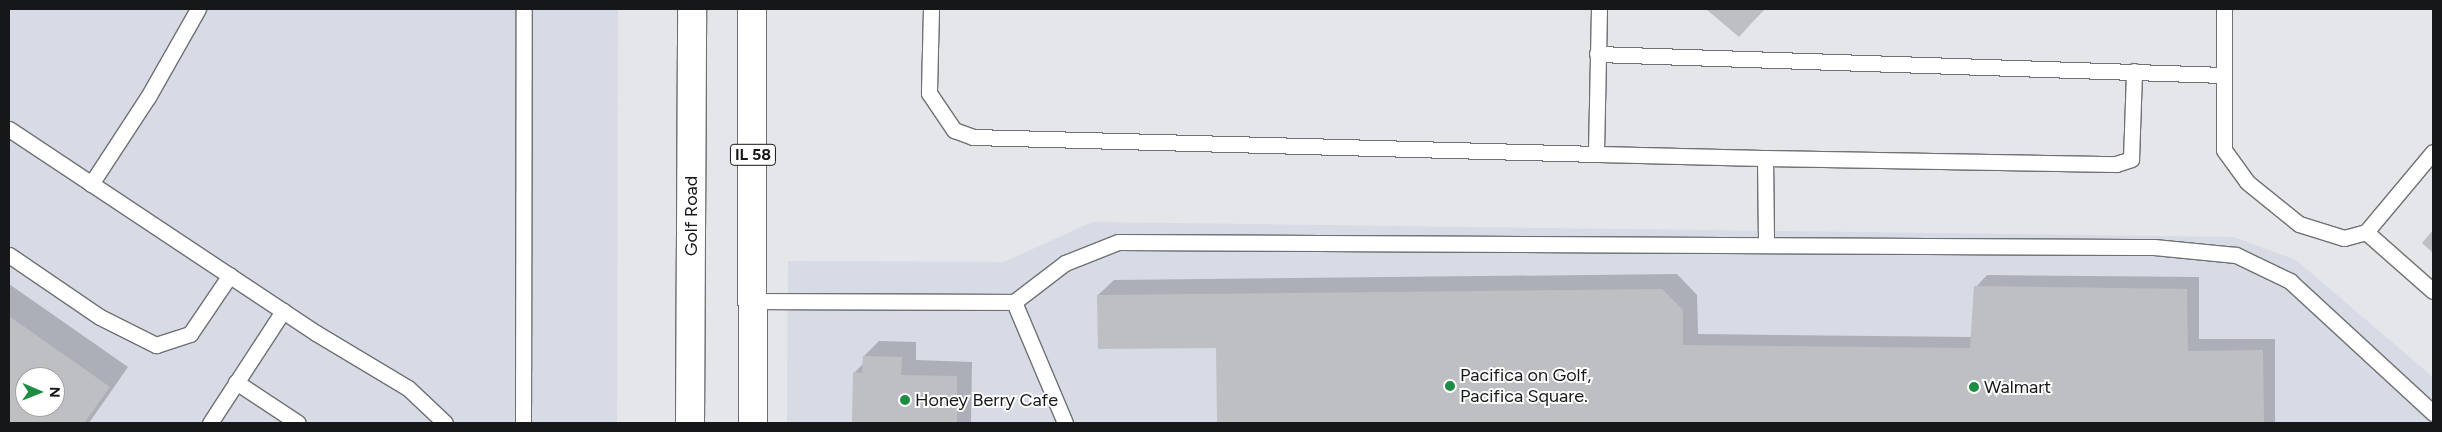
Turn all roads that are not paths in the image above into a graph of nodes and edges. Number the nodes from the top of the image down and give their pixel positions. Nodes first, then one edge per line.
1 (198, 9) edge
2 (524, 9) edge
3 (692, 9) edge
4 (752, 9) edge
5 (931, 9) edge
6 (1598, 9) edge
7 (2224, 9) edge
8 (1597, 54) junction
9 (2134, 71) junction
10 (2224, 75) junction
11 (9, 128) edge
12 (2433, 152) edge
13 (1596, 154) junction
14 (1765, 158) junction
15 (91, 184) junction
16 (2366, 232) junction
17 (1766, 244) junction
18 (9, 255) edge
19 (230, 275) junction
20 (2433, 292) edge
21 (753, 301) junction
22 (1014, 302) junction
23 (283, 311) junction
24 (236, 382) junction
25 (2433, 413) edge
26 (210, 423) edge
27 (298, 423) edge
28 (445, 423) edge
29 (523, 423) edge
30 (690, 423) edge
31 (753, 423) edge
32 (1065, 423) edge

1 - 15 lane
2 - 29 lane
3 - 30 main road, Golf Road
4 - 21 main road, IL 58
5 - 13 lane
6 - 8 lane
7 - 10 lane
8 - 9 lane
8 - 13 lane
9 - 10 lane
9 - 14 lane
10 - 16 lane
11 - 15 lane
12 - 16 lane
13 - 14 lane
14 - 17 lane
15 - 19 lane
16 - 20 lane
17 - 22 lane
17 - 25 lane
18 - 19 lane
19 - 23 lane
21 - 22 lane
21 - 31 main road, IL 58
22 - 32 lane
23 - 24 lane
23 - 28 lane
24 - 26 lane
24 - 27 lane

